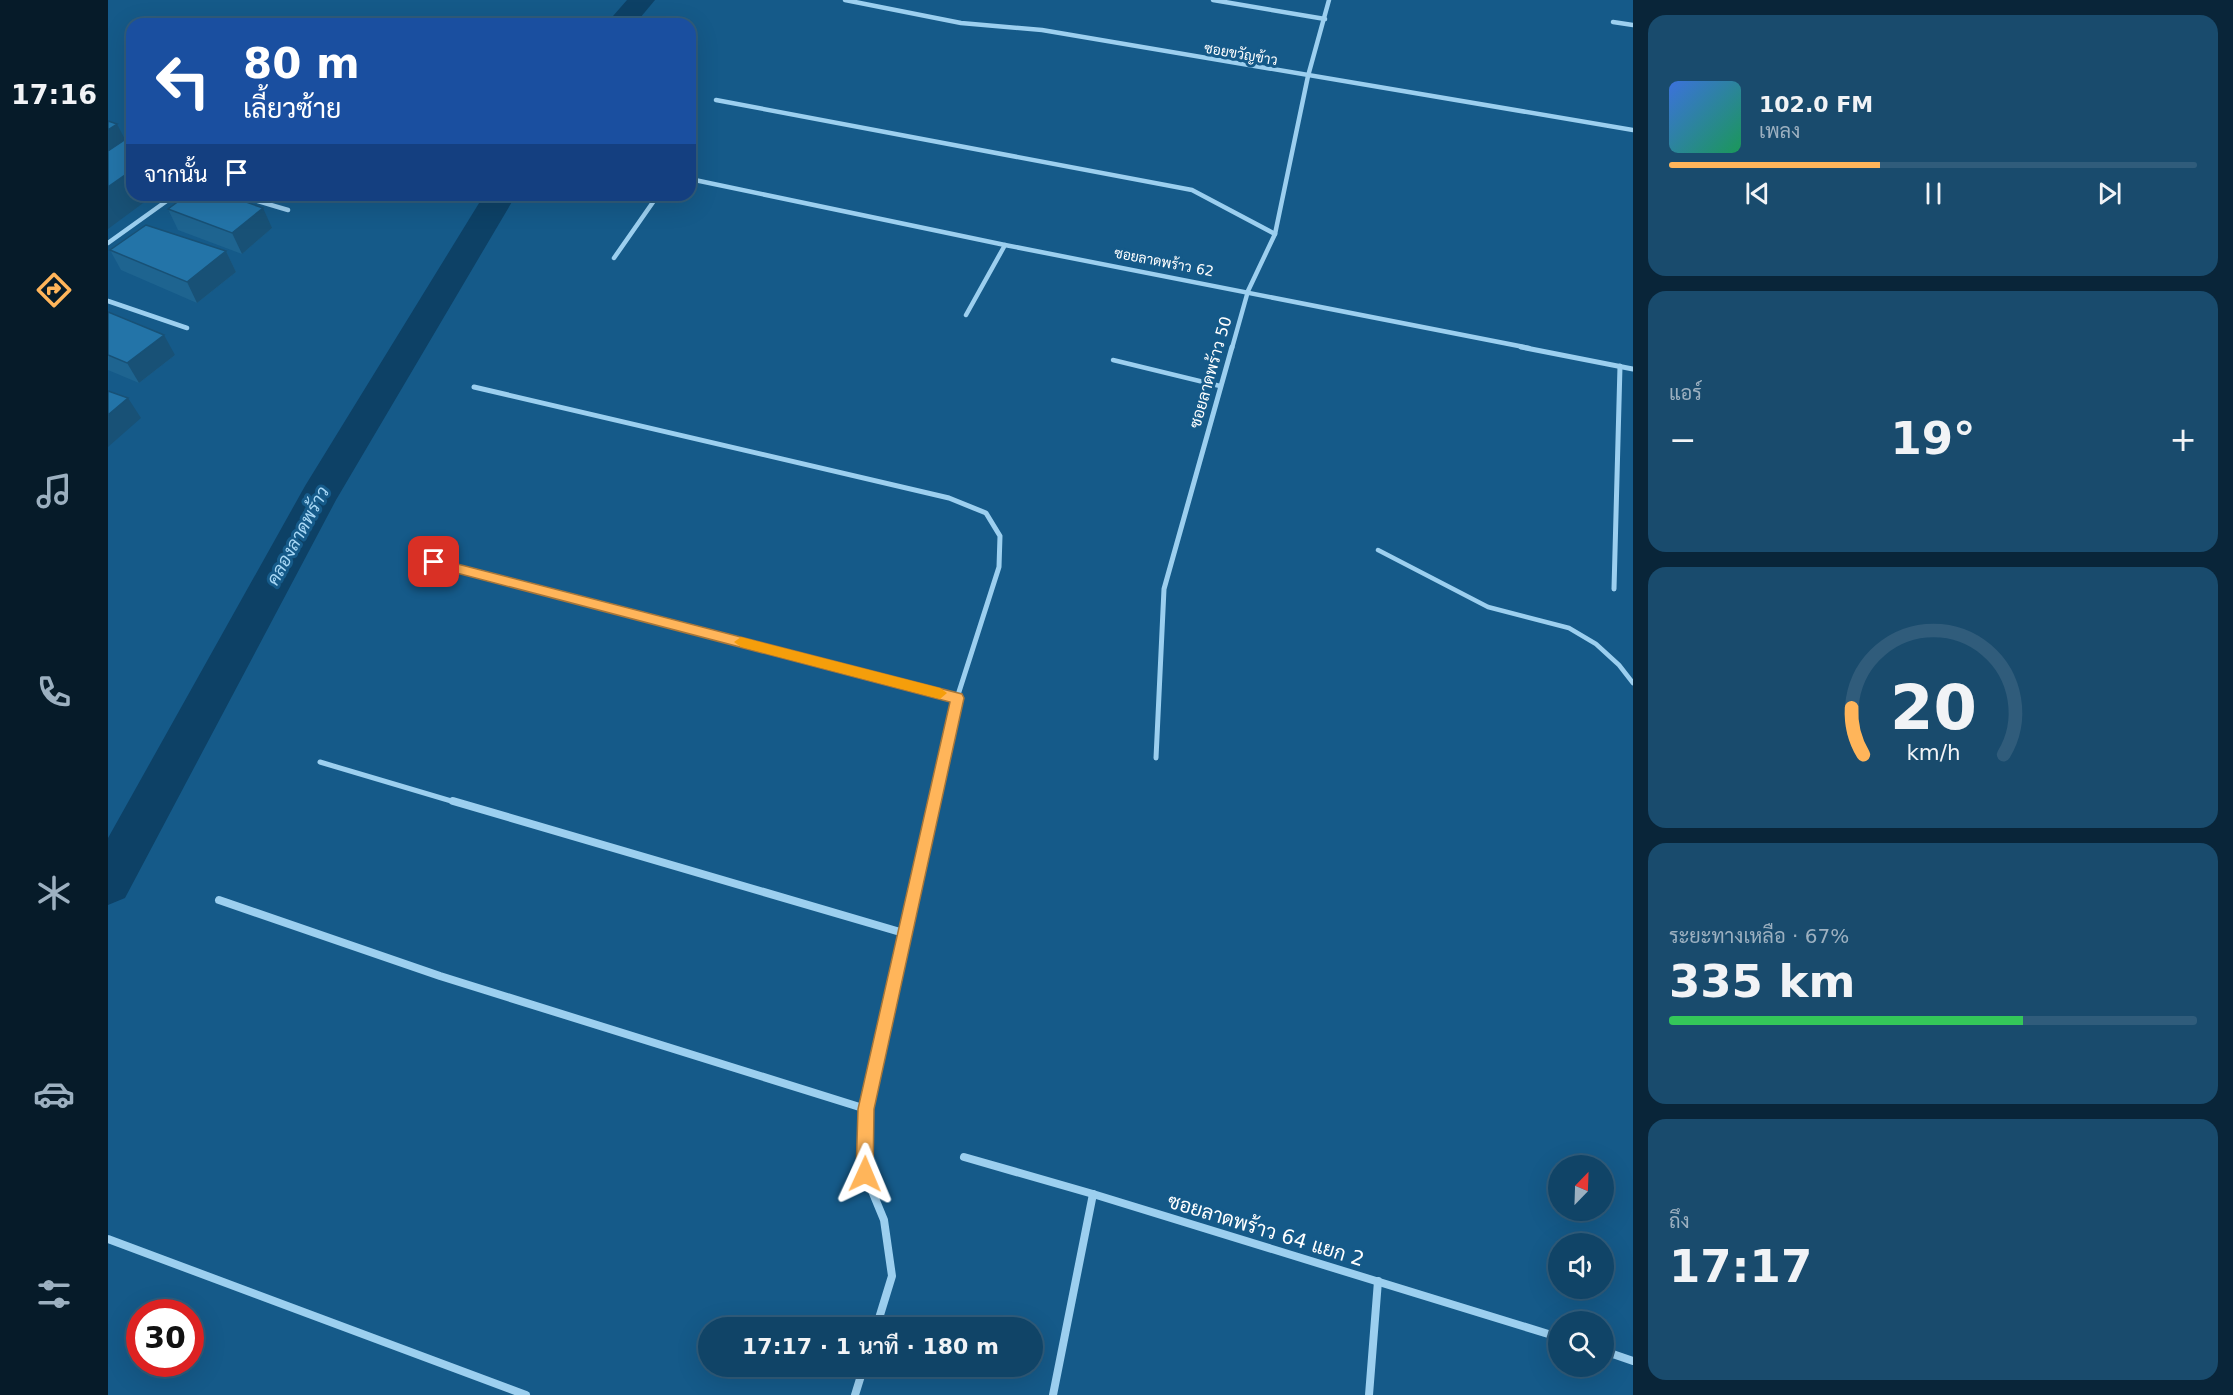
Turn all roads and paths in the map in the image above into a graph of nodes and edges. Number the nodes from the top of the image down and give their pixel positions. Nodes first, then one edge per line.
1 (844, 0) edge
2 (1214, 0) edge
3 (1329, 0) edge
4 (1325, 19) junction
5 (1613, 22) dead end
6 (1633, 25) edge
7 (1308, 76) junction
8 (716, 100) dead end
9 (1633, 130) edge
10 (696, 181) edge
11 (167, 201) edge
12 (257, 201) edge
13 (654, 201) edge
14 (288, 210) dead end
15 (1275, 234) junction
16 (108, 243) edge
17 (1005, 244) junction
18 (614, 258) dead end
19 (1248, 291) junction
20 (108, 301) edge
21 (966, 315) dead end
22 (187, 328) dead end
23 (1113, 360) dead end
24 (1620, 366) junction
25 (1633, 369) edge
26 (1220, 386) junction
27 (474, 387) dead end
28 (1378, 550) dead end
29 (412, 557) dead end
30 (1614, 589) dead end
31 (1633, 683) edge
32 (957, 698) junction
33 (1156, 758) dead end
34 (320, 762) dead end
35 (219, 900) dead end
36 (907, 934) junction
37 (866, 1109) junction
38 (964, 1157) dead end
39 (1094, 1194) junction
40 (108, 1239) edge
41 (1378, 1281) junction
42 (879, 1317) edge
43 (1548, 1335) edge
44 (1614, 1355) edge
45 (1633, 1361) edge
46 (861, 1377) edge
47 (526, 1395) edge
48 (855, 1395) edge
49 (1053, 1395) edge
50 (1369, 1395) edge

1 - 7 street, ซอยขวัญข้าว
2 - 4 street
3 - 4 street, ซอยลาดพร้าว 50
4 - 7 street, ซอยลาดพร้าว 50
5 - 6 street
7 - 9 street, ซอยขวัญข้าว
7 - 15 street, ซอยลาดพร้าว 50
8 - 15 street
10 - 17 street, ซอยลาดพร้าว 62
11 - 16 street
12 - 14 street
13 - 18 street
15 - 19 street, ซอยลาดพร้าว 50
17 - 19 street, ซอยลาดพร้าว 62
17 - 21 street
19 - 24 street, ซอยลาดพร้าว 62
19 - 26 street, ซอยลาดพร้าว 50
20 - 22 street
23 - 26 lane
24 - 25 street, ซอยลาดพร้าว 62
24 - 30 street
26 - 33 street, ซอยลาดพร้าว 50
27 - 32 street
28 - 31 lane
29 - 32 street
32 - 36 street
34 - 36 street
35 - 37 street
36 - 37 street
37 - 42 street
38 - 39 street, ซอยลาดพร้าว 64 แยก 2
39 - 41 street, ซอยลาดพร้าว 64 แยก 2
39 - 49 street
40 - 47 street
41 - 43 street, ซอยลาดพร้าว 64 แยก 2
41 - 50 street
44 - 45 street
46 - 48 street

